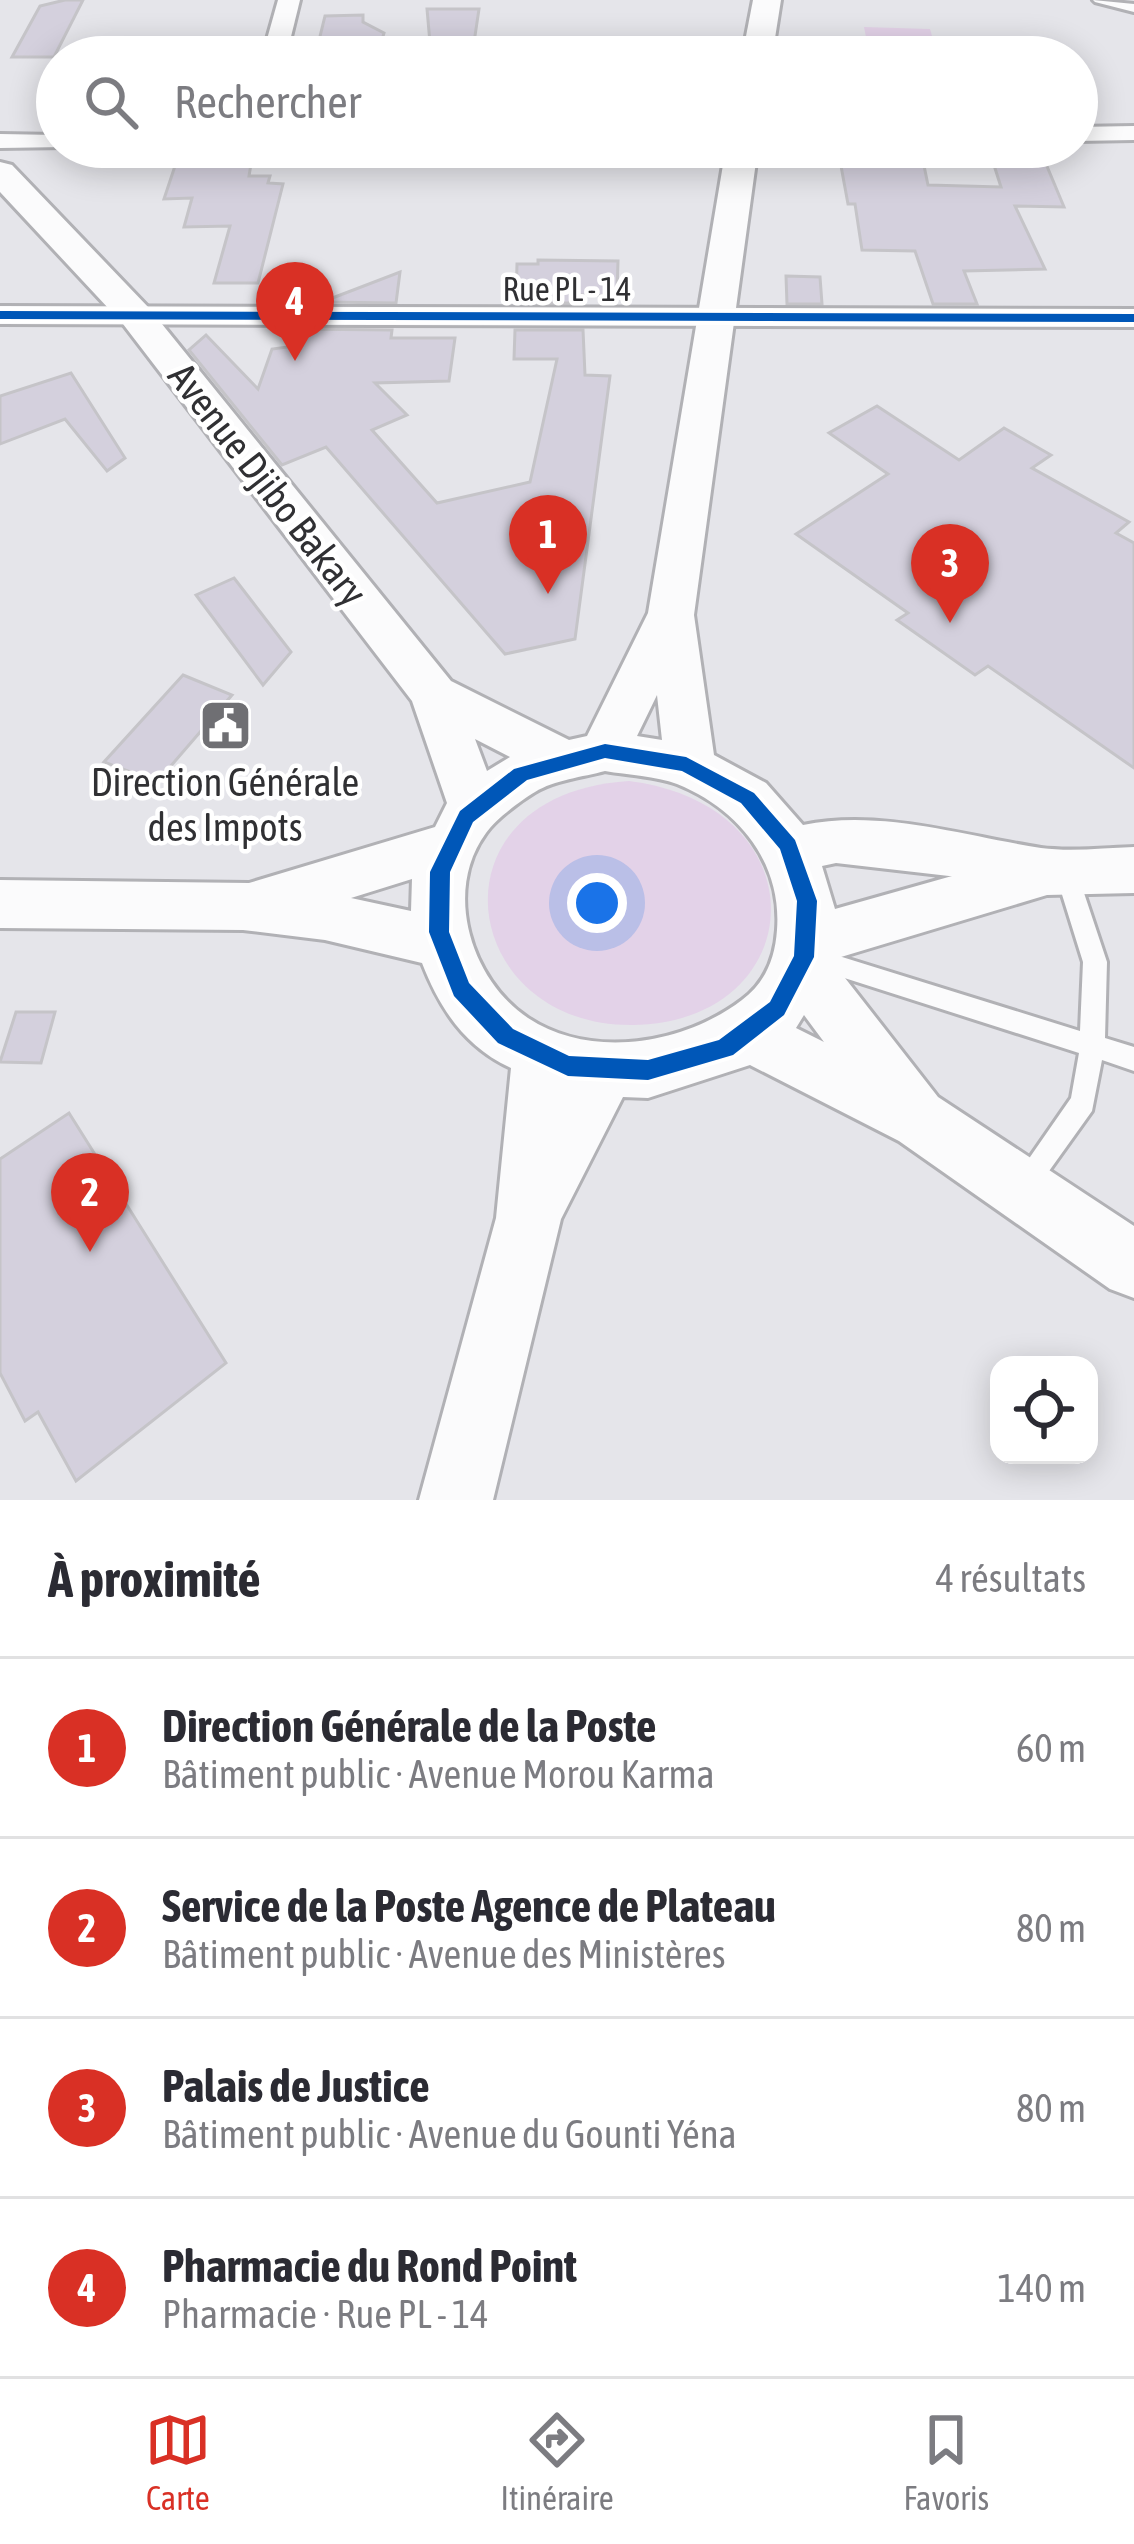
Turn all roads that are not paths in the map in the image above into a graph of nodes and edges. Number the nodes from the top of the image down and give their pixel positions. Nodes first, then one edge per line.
1 (289, 0) edge
2 (767, 0) edge
3 (1099, 0) edge
4 (1134, 8) edge
5 (280, 36) edge
6 (761, 36) edge
7 (1098, 134) edge
8 (1134, 134) edge
9 (0, 141) edge
10 (36, 142) edge
11 (739, 168) edge
12 (0, 172) edge
13 (0, 315) edge
14 (136, 316) junction
15 (1134, 318) edge
16 (717, 320) junction
17 (671, 614) junction
18 (434, 694) junction
19 (582, 755) junction
20 (690, 764) junction
21 (462, 827) junction
22 (794, 850) junction
23 (1134, 870) edge
24 (1057, 872) junction
25 (0, 904) edge
26 (243, 906) junction
27 (439, 942) junction
28 (804, 954) junction
29 (747, 1034) junction
30 (1092, 1046) junction
31 (542, 1055) junction
32 (1134, 1060) edge
33 (604, 1071) junction
34 (921, 1120) junction
35 (1022, 1186) junction
36 (529, 1218) junction
37 (1134, 1264) edge
38 (456, 1500) edge

1 - 5 street
2 - 6 street
3 - 4 lane
7 - 8 street
9 - 10 street
11 - 16 street
12 - 14 street, Avenue Djibo Bakary
13 - 14 street, Rue PL - 14
14 - 16 street, Rue PL - 14
14 - 18 street, Avenue Djibo Bakary
15 - 16 street, Rue PL - 14
16 - 17 street
17 - 19 street
17 - 20 street
18 - 19 street
18 - 21 street
19 - 20 street
19 - 21 street
20 - 22 street
21 - 26 street
21 - 27 street
22 - 24 street
22 - 28 street
23 - 24 street
24 - 28 street
24 - 30 lane
25 - 26 street
26 - 27 street
27 - 31 street
28 - 29 street
28 - 30 lane
28 - 34 street
29 - 33 street
29 - 34 street
30 - 32 lane
30 - 35 lane
31 - 33 street
31 - 36 street
33 - 36 street
34 - 35 street
35 - 37 street
36 - 38 street

